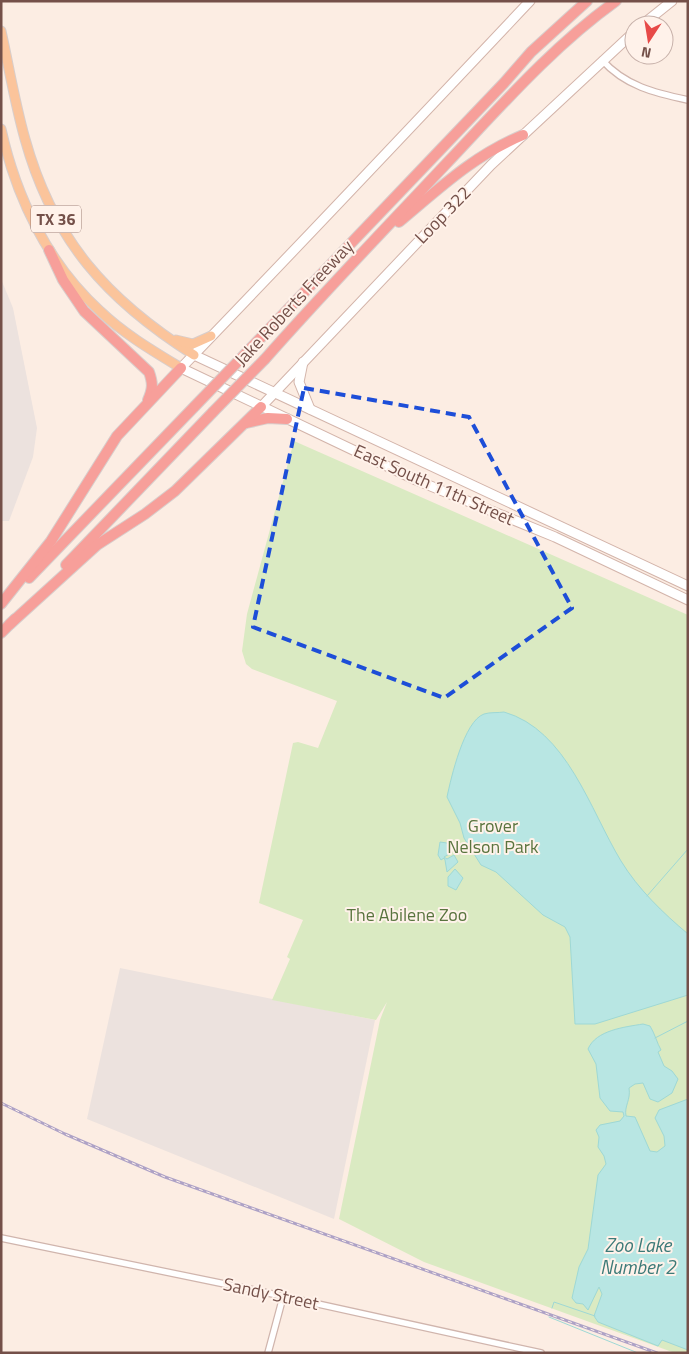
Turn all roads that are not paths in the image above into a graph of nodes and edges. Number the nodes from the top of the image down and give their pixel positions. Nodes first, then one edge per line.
1 (530, 1) edge
2 (587, 1) edge
3 (616, 1) edge
4 (672, 1) edge
5 (654, 15) edge
6 (1, 31) edge
7 (624, 41) edge
8 (602, 60) junction
9 (688, 100) edge
10 (1, 129) edge
11 (523, 135) junction
12 (49, 250) junction
13 (362, 253) junction
14 (211, 336) junction
15 (168, 338) junction
16 (194, 354) junction
17 (303, 361) junction
18 (181, 368) junction
19 (274, 392) junction
20 (145, 405) junction
21 (261, 407) junction
22 (310, 409) junction
23 (287, 419) junction
24 (245, 423) junction
25 (688, 586) edge
26 (688, 600) edge
27 (1, 606) edge
28 (10, 624) junction
29 (1, 632) edge
30 (1, 1238) edge
31 (283, 1297) junction
32 (268, 1353) edge
33 (541, 1353) edge

1 - 14 main road
2 - 27 highway, Jake Roberts Freeway, bridge
3 - 13 highway, Jake Roberts Freeway
4 - 5 main road
6 - 15 main road, TX 36
7 - 8 main road, Loop 322
8 - 9 street
8 - 11 main road, Loop 322
10 - 12 main road, TX 36
11 - 13 highway
11 - 17 main road, Loop 322
12 - 18 main road, TX 36
12 - 20 highway
13 - 28 highway, Jake Roberts Freeway, bridge
14 - 15 main road
14 - 16 main road
15 - 16 main road, TX 36
16 - 18 main road
16 - 19 main road, East South 11th Street / TX 36
17 - 19 main road, Loop 322
17 - 22 main road
18 - 20 highway
18 - 21 main road, East South 11th Street / TX 36
19 - 21 main road, Loop 322
19 - 22 main road, East South 11th Street / TX 36
20 - 27 highway
21 - 23 main road, East South 11th Street / TX 36
21 - 24 highway
22 - 25 main road, East South 11th Street / TX 36
23 - 24 highway
23 - 26 main road, East South 11th Street / TX 36
24 - 28 highway
28 - 29 highway, Jake Roberts Freeway
30 - 31 street, Sandy Street
31 - 32 street
31 - 33 street, Sandy Street

